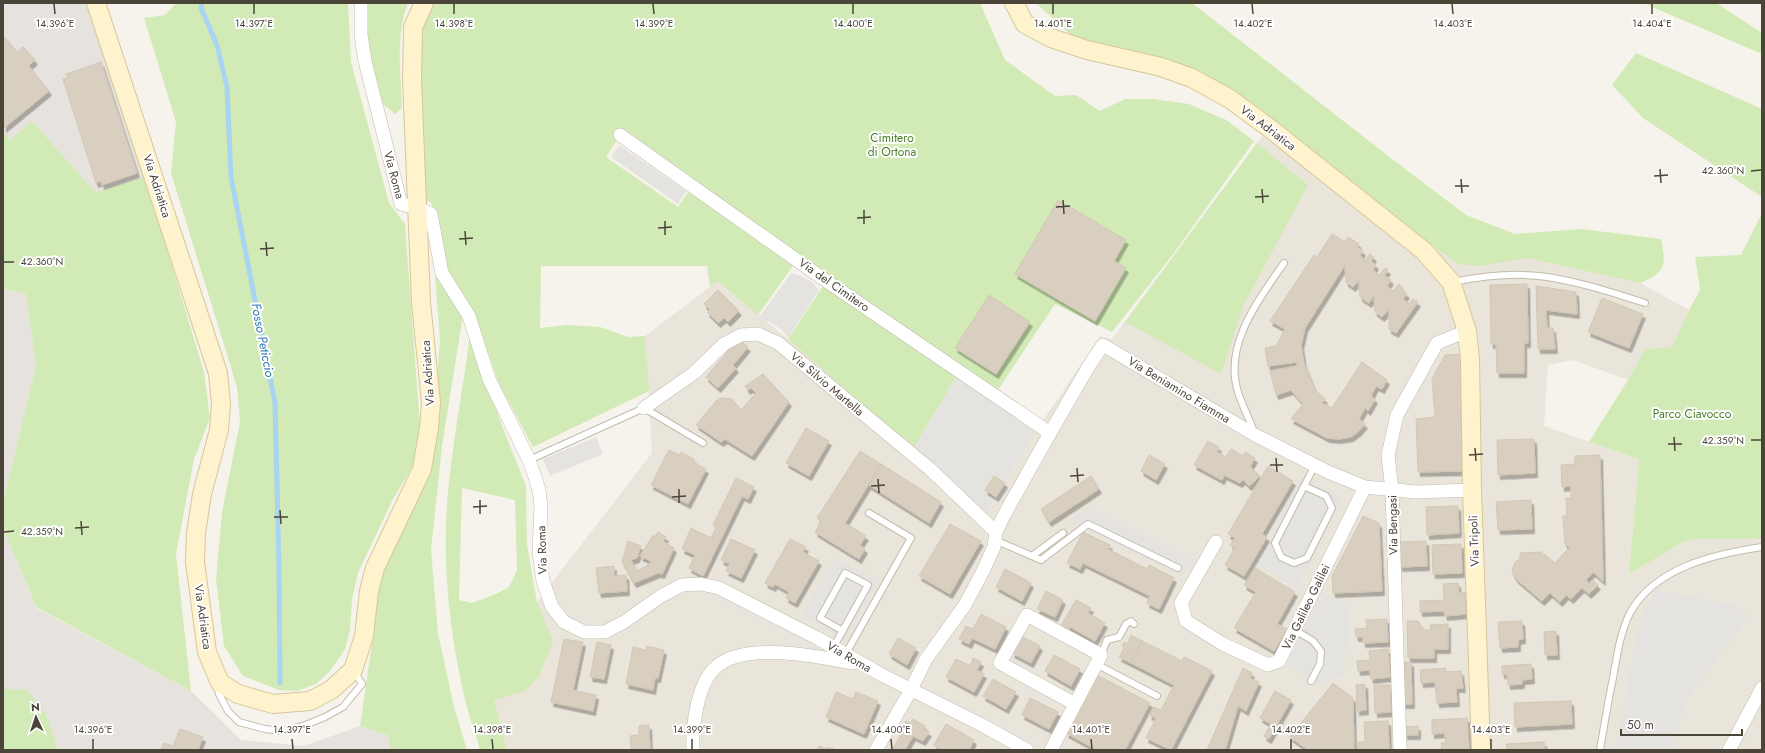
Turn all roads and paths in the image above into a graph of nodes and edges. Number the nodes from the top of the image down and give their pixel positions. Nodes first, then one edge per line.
1 (96, 3) edge
2 (361, 3) edge
3 (424, 3) edge
4 (1014, 3) edge
5 (620, 135) dead end
6 (418, 208) junction
7 (1284, 263) dead end
8 (1451, 282) junction
9 (1645, 303) dead end
10 (1467, 331) junction
11 (644, 408) junction
12 (1050, 433) junction
13 (1255, 435) junction
14 (703, 443) dead end
15 (529, 460) junction
16 (1315, 465) junction
17 (1304, 486) junction
18 (1365, 487) junction
19 (1392, 490) junction
20 (1472, 490) junction
21 (869, 513) dead end
22 (1063, 533) dead end
23 (996, 536) junction
24 (1216, 542) dead end
25 (1762, 548) edge
26 (1032, 556) junction
27 (1178, 568) dead end
28 (1134, 624) dead end
29 (1294, 630) junction
30 (843, 631) junction
31 (833, 648) junction
32 (845, 655) junction
33 (1098, 660) junction
34 (861, 664) junction
35 (214, 668) junction
36 (353, 670) junction
37 (1311, 681) dead end
38 (1762, 688) edge
39 (911, 690) junction
40 (1157, 696) dead end
41 (1075, 704) junction
42 (693, 750) edge
43 (876, 750) edge
44 (1027, 750) edge
45 (1051, 750) edge
46 (1400, 750) edge
47 (1481, 750) edge
48 (1600, 750) edge
49 (1728, 750) edge

1 - 35 main road, Via Adriatica
2 - 6 street, Via Roma
3 - 6 main road, Via Adriatica
4 - 8 main road, Via Adriatica
5 - 12 street, Via del Cimitero
6 - 15 street, Via Roma
6 - 36 main road, Via Adriatica
7 - 13 lane, Via Beniamino Fiamma
8 - 9 lane
8 - 10 main road, Via Adriatica
10 - 19 street, Via Bengasi
10 - 20 main road, Via Tripoli
11 - 14 lane
11 - 15 lane
11 - 23 street, Via Silvio Martella
12 - 13 street, Via Beniamino Fiamma
12 - 23 street
13 - 16 street, Via Beniamino Fiamma
15 - 31 street, Via Roma
16 - 17 lane
16 - 18 street, Via Beniamino Fiamma
17 - 17 lane
18 - 19 street, Via Beniamino Fiamma
18 - 29 street, Via Galileo Galilei
19 - 20 street, Via Beniamino Fiamma
19 - 46 street, Via Bengasi
20 - 47 main road, Via Tripoli
21 - 32 lane
22 - 26 lane
23 - 26 lane
23 - 39 street
24 - 29 street, Via Galileo Galilei
25 - 48 lane
26 - 27 lane
28 - 33 lane
29 - 37 lane
30 - 30 lane
30 - 31 lane
31 - 32 street, Via Roma
32 - 34 street, Via Roma
33 - 40 lane
33 - 41 street
33 - 41 street
34 - 39 street, Via Roma
34 - 42 street
35 - 36 main road, Via Adriatica
35 - 36 lane
38 - 49 street
39 - 43 street
39 - 44 street, Via Roma
41 - 45 street

